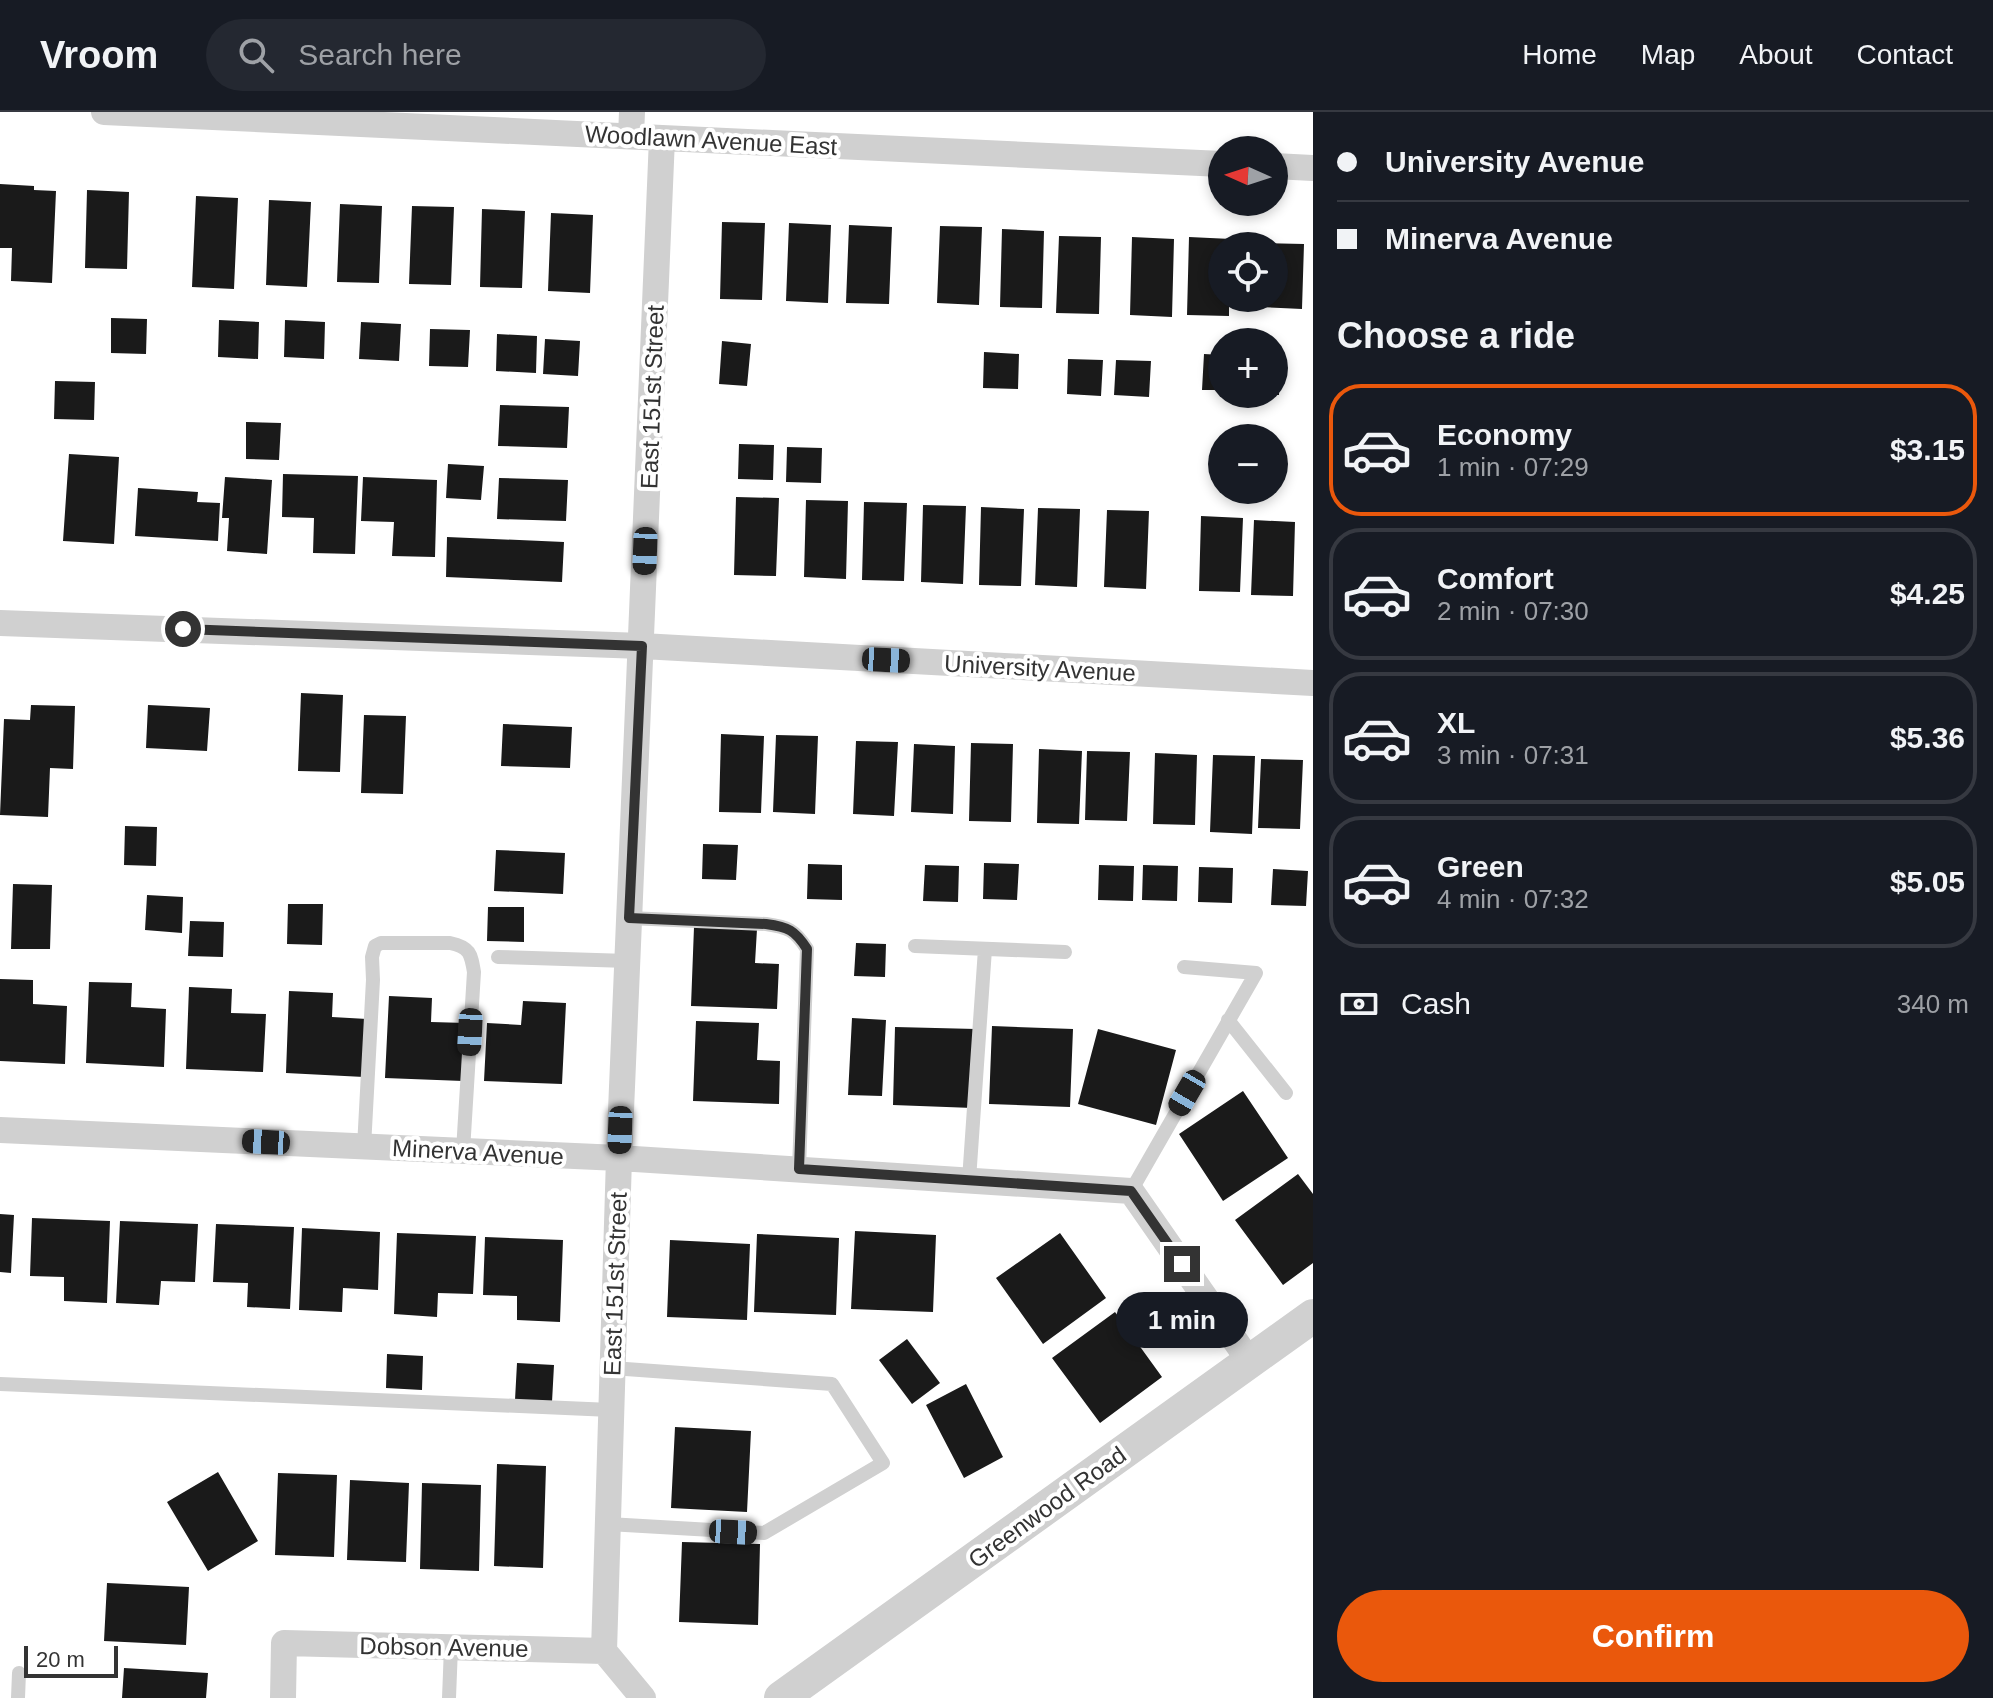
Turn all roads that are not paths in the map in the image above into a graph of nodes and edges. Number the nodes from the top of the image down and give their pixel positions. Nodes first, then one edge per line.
1 (104, 112) edge
2 (410, 119) edge
3 (631, 124) edge
4 (662, 138) junction
5 (1208, 163) edge
6 (1288, 167) edge
7 (1313, 168) edge
8 (0, 623) edge
9 (642, 646) junction
10 (1313, 683) edge
11 (629, 918) junction
12 (915, 946) dead end
13 (985, 949) junction
14 (1065, 952) dead end
15 (498, 957) dead end
16 (628, 961) junction
17 (1184, 967) dead end
18 (1228, 1020) junction
19 (1286, 1093) dead end
20 (0, 1130) edge
21 (364, 1147) junction
22 (463, 1151) junction
23 (619, 1158) junction
24 (799, 1169) junction
25 (969, 1180) junction
26 (1131, 1191) junction
27 (1313, 1316) edge
28 (1250, 1362) junction
29 (612, 1368) junction
30 (0, 1384) edge
31 (611, 1410) junction
32 (608, 1524) junction
33 (451, 1647) junction
34 (604, 1651) junction
35 (19, 1673) dead end
36 (18, 1698) edge
37 (283, 1698) edge
38 (449, 1698) edge
39 (643, 1698) edge
40 (781, 1698) edge

1 - 2 street, Woodlawn Avenue East
2 - 3 street, Woodlawn Avenue East
3 - 4 street, Woodlawn Avenue East
4 - 5 street, Woodlawn Avenue East
4 - 9 street, East 151st Street
6 - 7 street
8 - 9 street, University Avenue
9 - 10 street, University Avenue
9 - 11 street, East 151st Street
11 - 16 street, East 151st Street
11 - 24 lane
12 - 13 lane
13 - 14 lane
13 - 25 lane
15 - 16 lane
16 - 23 street, East 151st Street
17 - 18 lane
18 - 19 lane
18 - 26 lane
20 - 21 street, Minerva Avenue
21 - 22 street, Minerva Avenue
21 - 22 lane
22 - 23 street, Minerva Avenue
23 - 24 street, Minerva Avenue
23 - 29 street, East 151st Street
24 - 25 street, Minerva Avenue
25 - 26 street, Minerva Avenue
26 - 28 street
27 - 28 street, Greenwood Road
28 - 40 street, Greenwood Road
29 - 31 street, East 151st Street
29 - 32 lane
30 - 31 lane
31 - 32 street, East 151st Street
32 - 34 street, East 151st Street
33 - 34 street, Dobson Avenue
33 - 37 street, Dobson Avenue
33 - 38 lane
34 - 39 street
35 - 36 lane

